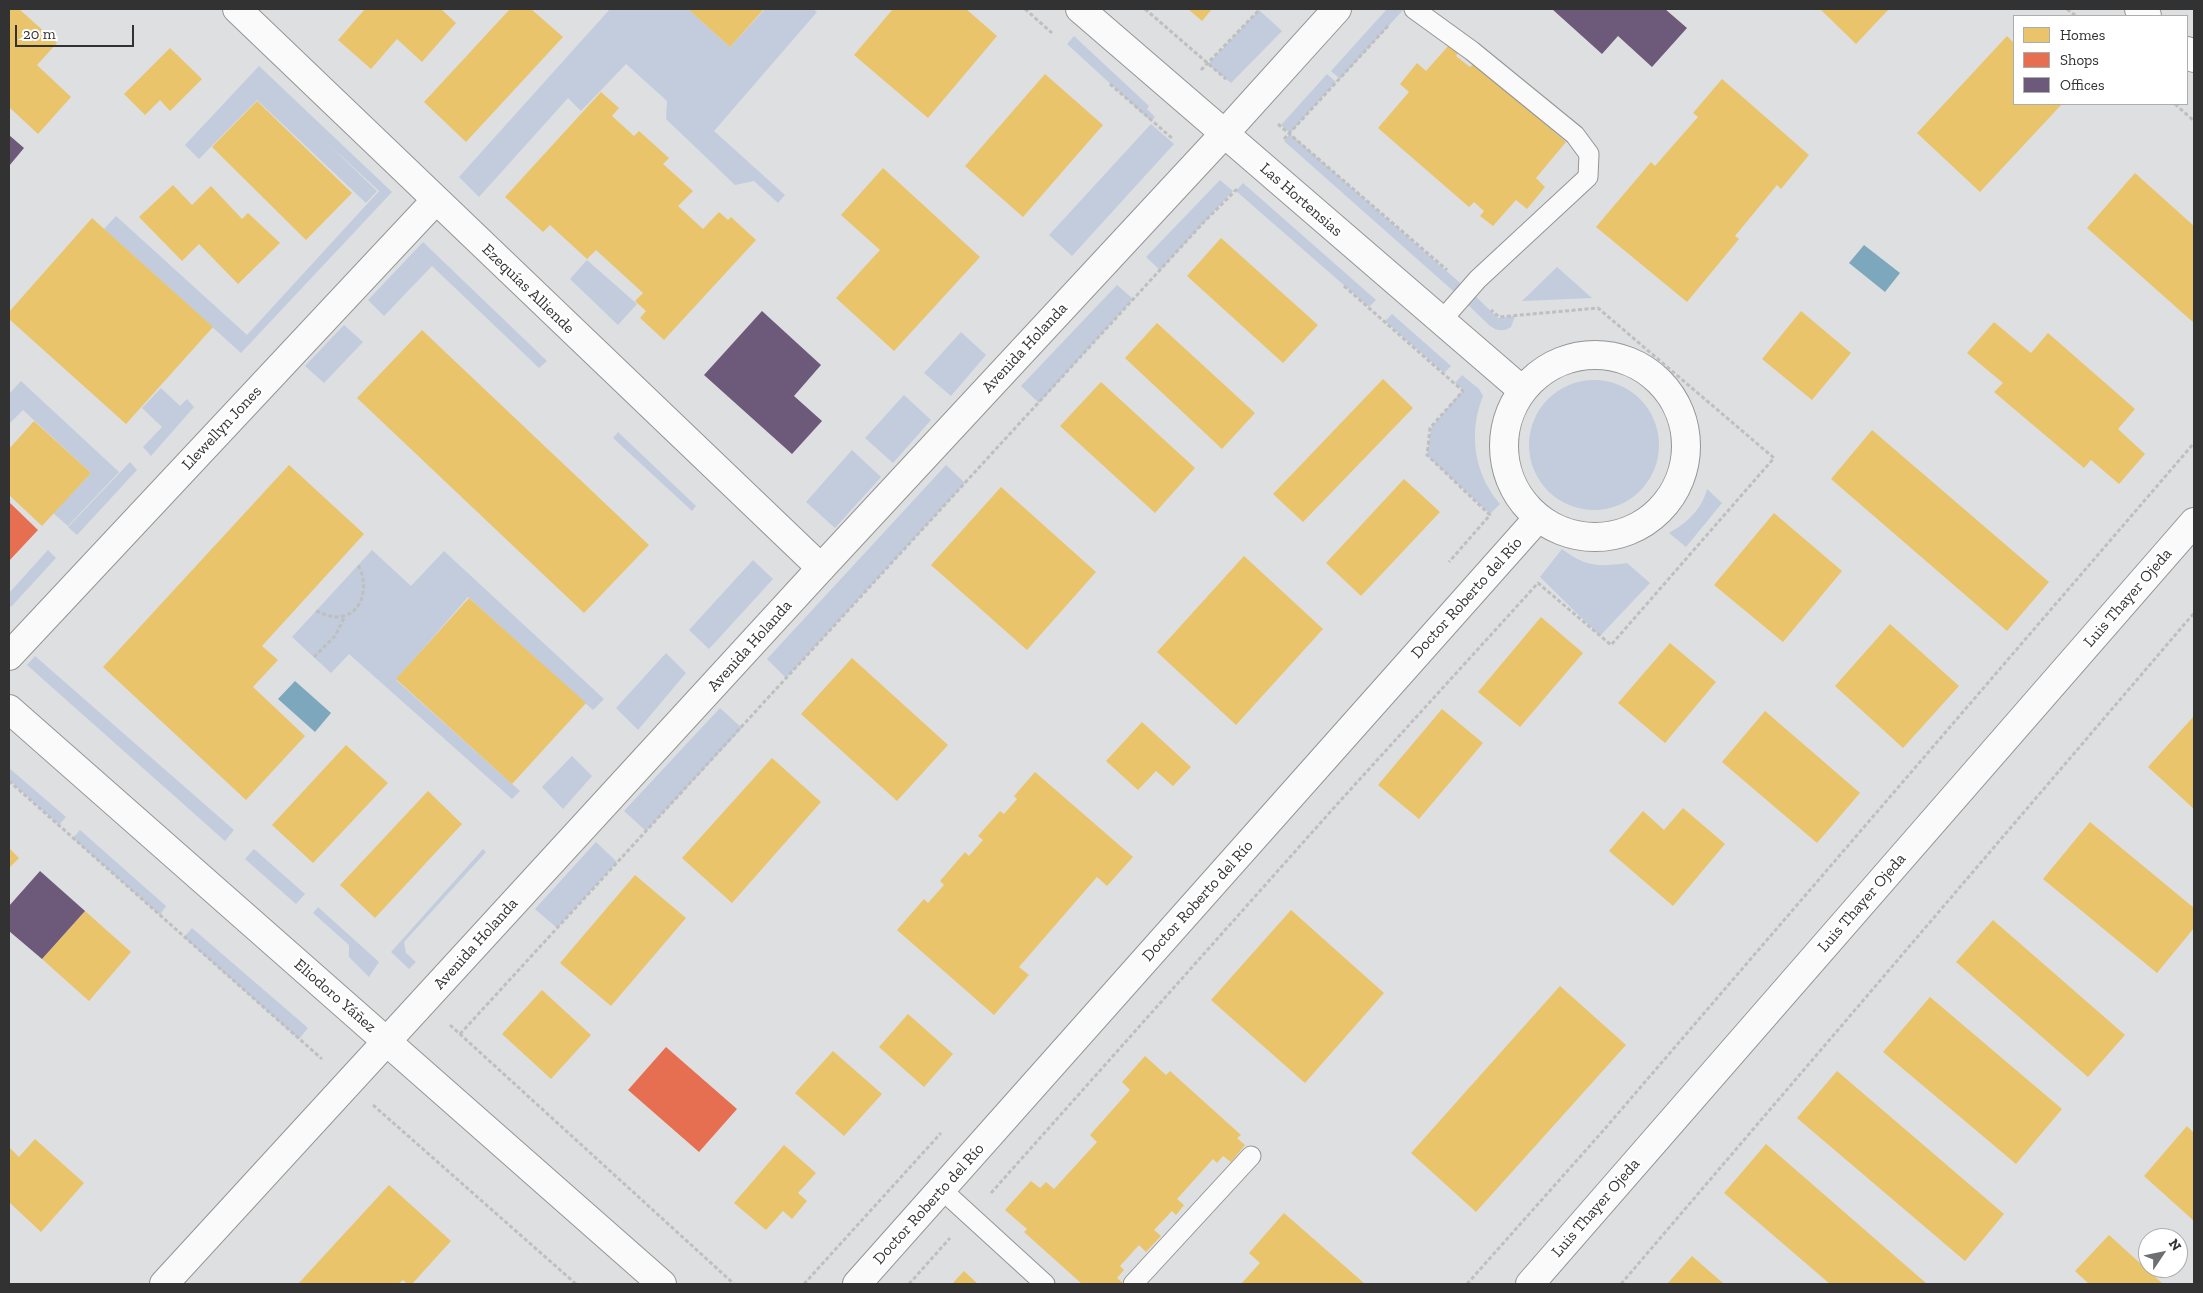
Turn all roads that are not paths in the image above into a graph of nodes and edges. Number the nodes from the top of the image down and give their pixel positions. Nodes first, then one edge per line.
1 (237, 9) edge
2 (1080, 9) edge
3 (1337, 9) edge
4 (1414, 9) edge
5 (1224, 134) junction
6 (436, 200) junction
7 (1441, 320) junction
8 (1522, 390) junction
9 (1538, 518) junction
10 (2194, 522) edge
11 (821, 568) junction
12 (9, 656) edge
13 (9, 709) edge
14 (387, 1042) junction
15 (1251, 1156) dead end
16 (941, 1189) junction
17 (164, 1284) edge
18 (662, 1284) edge
19 (857, 1284) edge
20 (1045, 1284) edge
21 (1133, 1284) edge
22 (1530, 1284) edge

1 - 6 street, Ezequías Alliende
2 - 5 street, Las Hortensias
3 - 5 street, Avenida Holanda
4 - 7 lane
5 - 7 street, Las Hortensias
5 - 11 street, Avenida Holanda
6 - 11 street, Ezequías Alliende
6 - 12 street, Llewellyn Jones
7 - 8 street, Las Hortensias
8 - 9 street
8 - 9 street
9 - 16 street, Doctor Roberto del Río
10 - 22 street, Luis Thayer Ojeda
11 - 14 street, Avenida Holanda
13 - 14 street, Eliodoro Yáñez
14 - 17 street, Avenida Holanda
14 - 18 street, Eliodoro Yáñez
15 - 21 lane
16 - 19 street, Doctor Roberto del Río
16 - 20 lane

